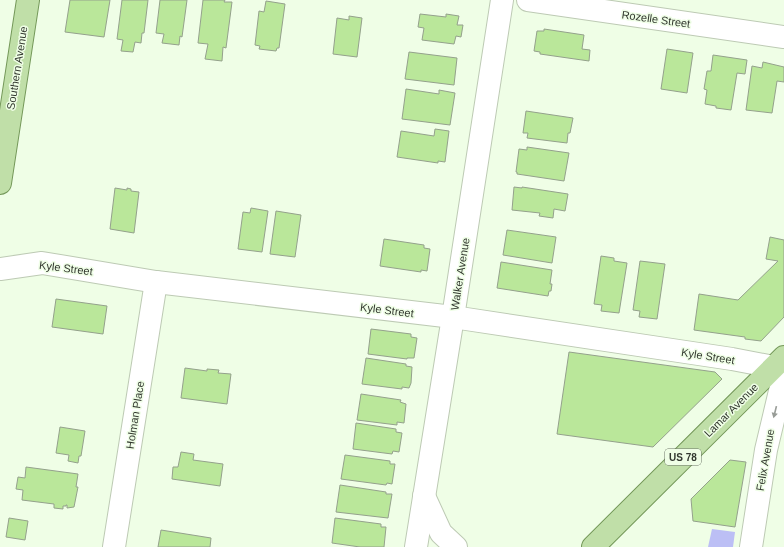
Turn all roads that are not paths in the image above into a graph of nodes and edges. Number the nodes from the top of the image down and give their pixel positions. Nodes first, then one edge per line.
1 (28, 0) edge
2 (502, 0) edge
3 (528, 0) edge
4 (784, 37) edge
5 (0, 183) edge
6 (0, 269) edge
7 (156, 282) junction
8 (453, 317) junction
9 (781, 366) edge
10 (424, 496) junction
11 (114, 547) edge
12 (416, 547) edge
13 (456, 547) edge
14 (593, 547) edge
15 (751, 547) edge

1 - 5 main road, Southern Avenue
2 - 8 street, Walker Avenue
3 - 4 street, Rozelle Street
6 - 7 street, Kyle Street
7 - 8 street, Kyle Street
7 - 11 street, Holman Place
8 - 9 street, Kyle Street
8 - 10 street, Walker Avenue
9 - 14 main road, Lamar Avenue / US 78
9 -> 15 street, Felix Avenue
10 - 12 street, Walker Avenue
10 - 13 street

